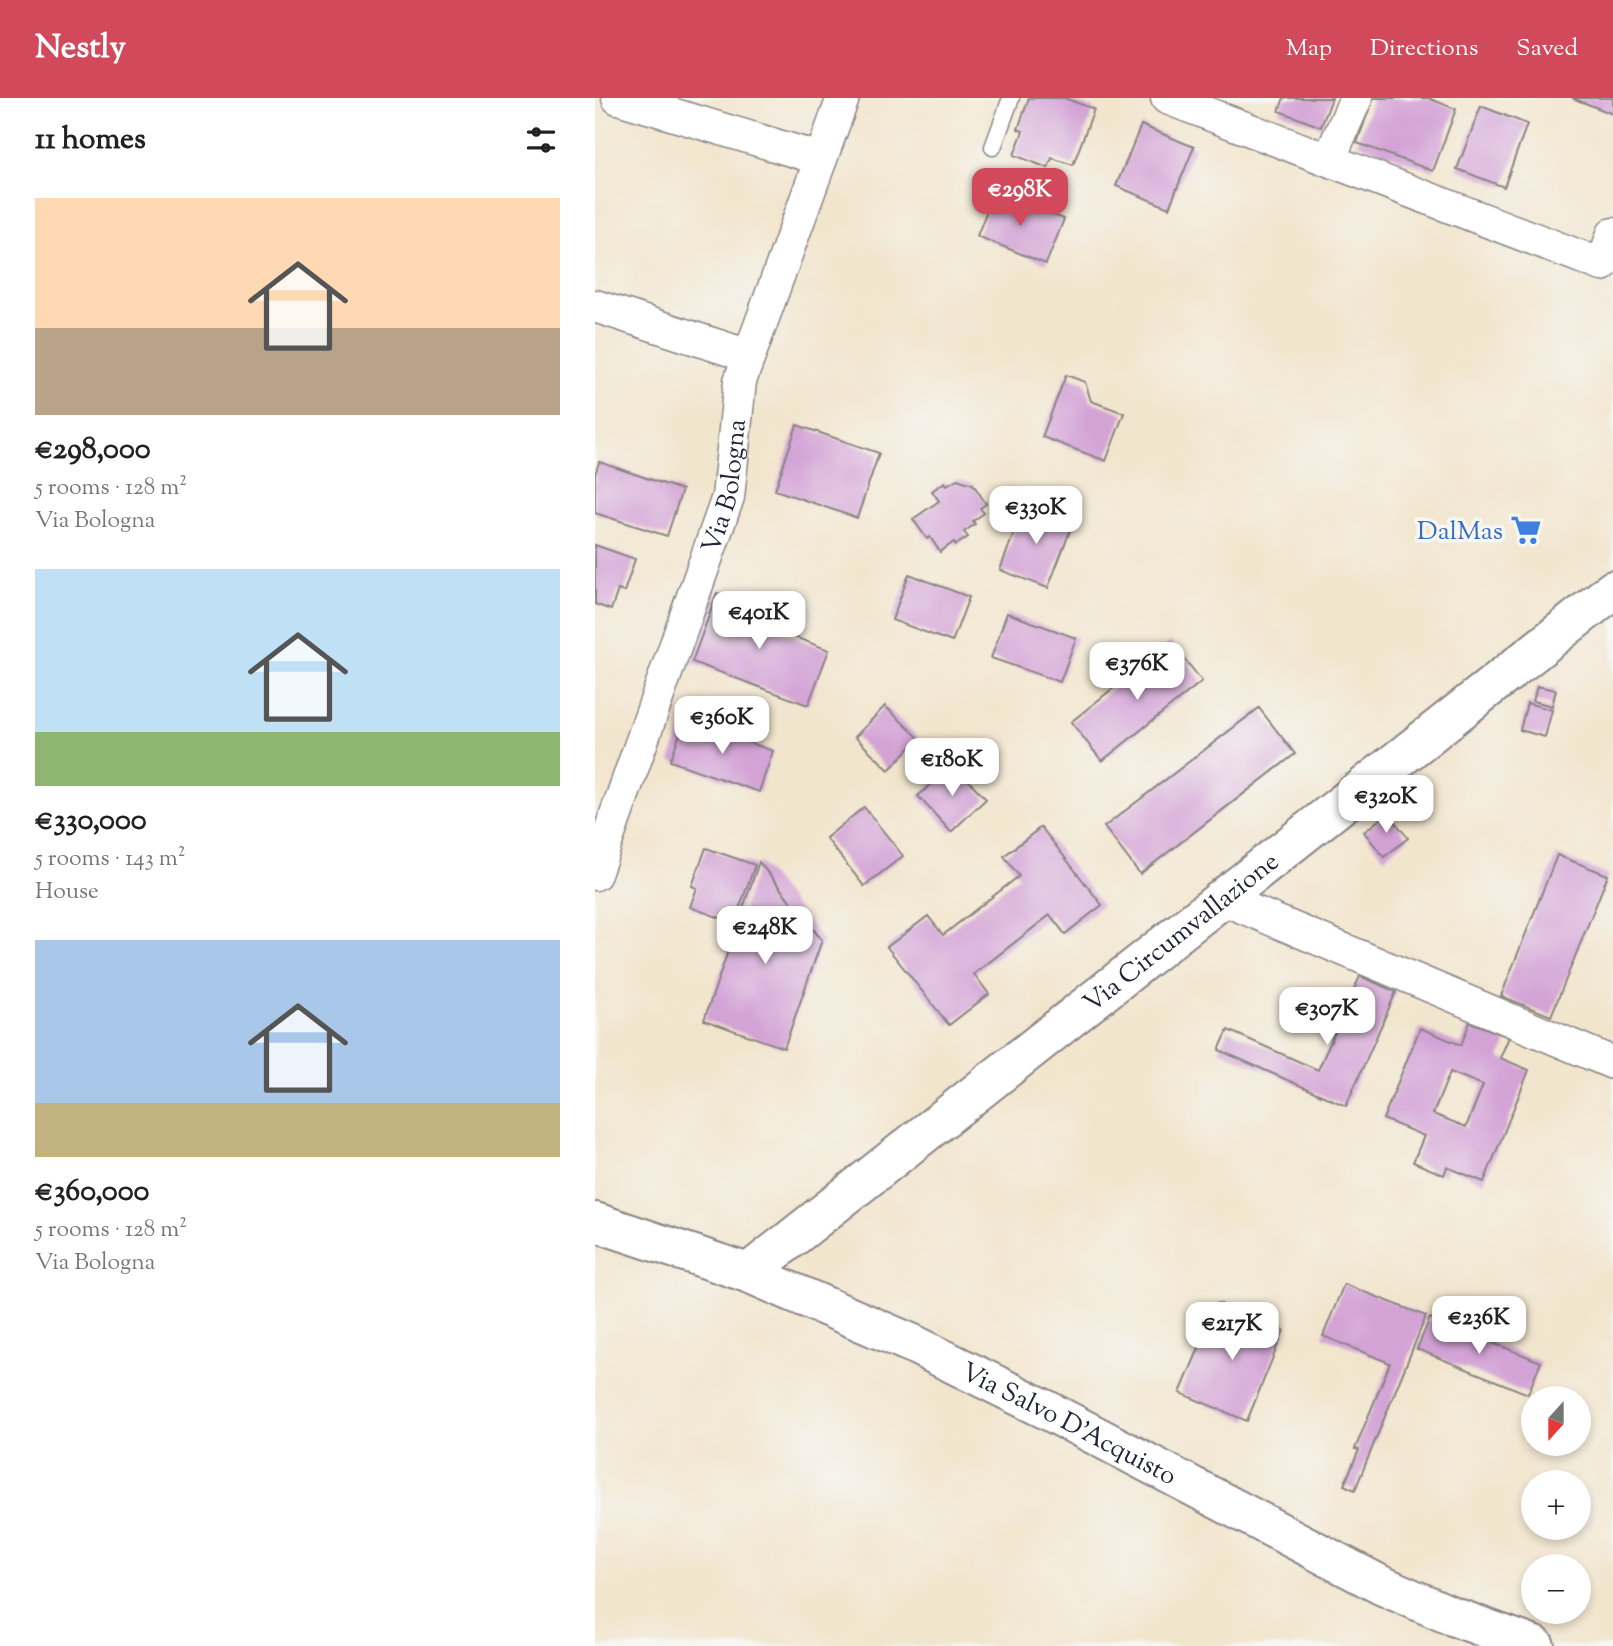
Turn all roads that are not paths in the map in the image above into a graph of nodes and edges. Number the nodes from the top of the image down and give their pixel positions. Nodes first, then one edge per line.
1 (618, 98) edge
2 (843, 98) edge
3 (1011, 98) edge
4 (1167, 98) edge
5 (1356, 98) edge
6 (993, 147) dead end
7 (821, 159) junction
8 (1329, 160) junction
9 (1613, 234) edge
10 (595, 306) edge
11 (748, 355) junction
12 (1613, 590) edge
13 (595, 873) edge
14 (1221, 898) junction
15 (1613, 1063) edge
16 (595, 1222) edge
17 (748, 1273) junction
18 (1535, 1646) edge

1 - 7 street
2 - 7 street, Via Bologna
3 - 6 lane
4 - 8 street
5 - 8 street
7 - 11 street, Via Bologna
8 - 9 street
10 - 11 street
11 - 13 street, Via Bologna
12 - 14 street, Via Circumvallazione
14 - 15 street
14 - 17 street, Via Circumvallazione
16 - 17 street, Via Salvo D'Acquisto
17 - 18 street, Via Salvo D'Acquisto

